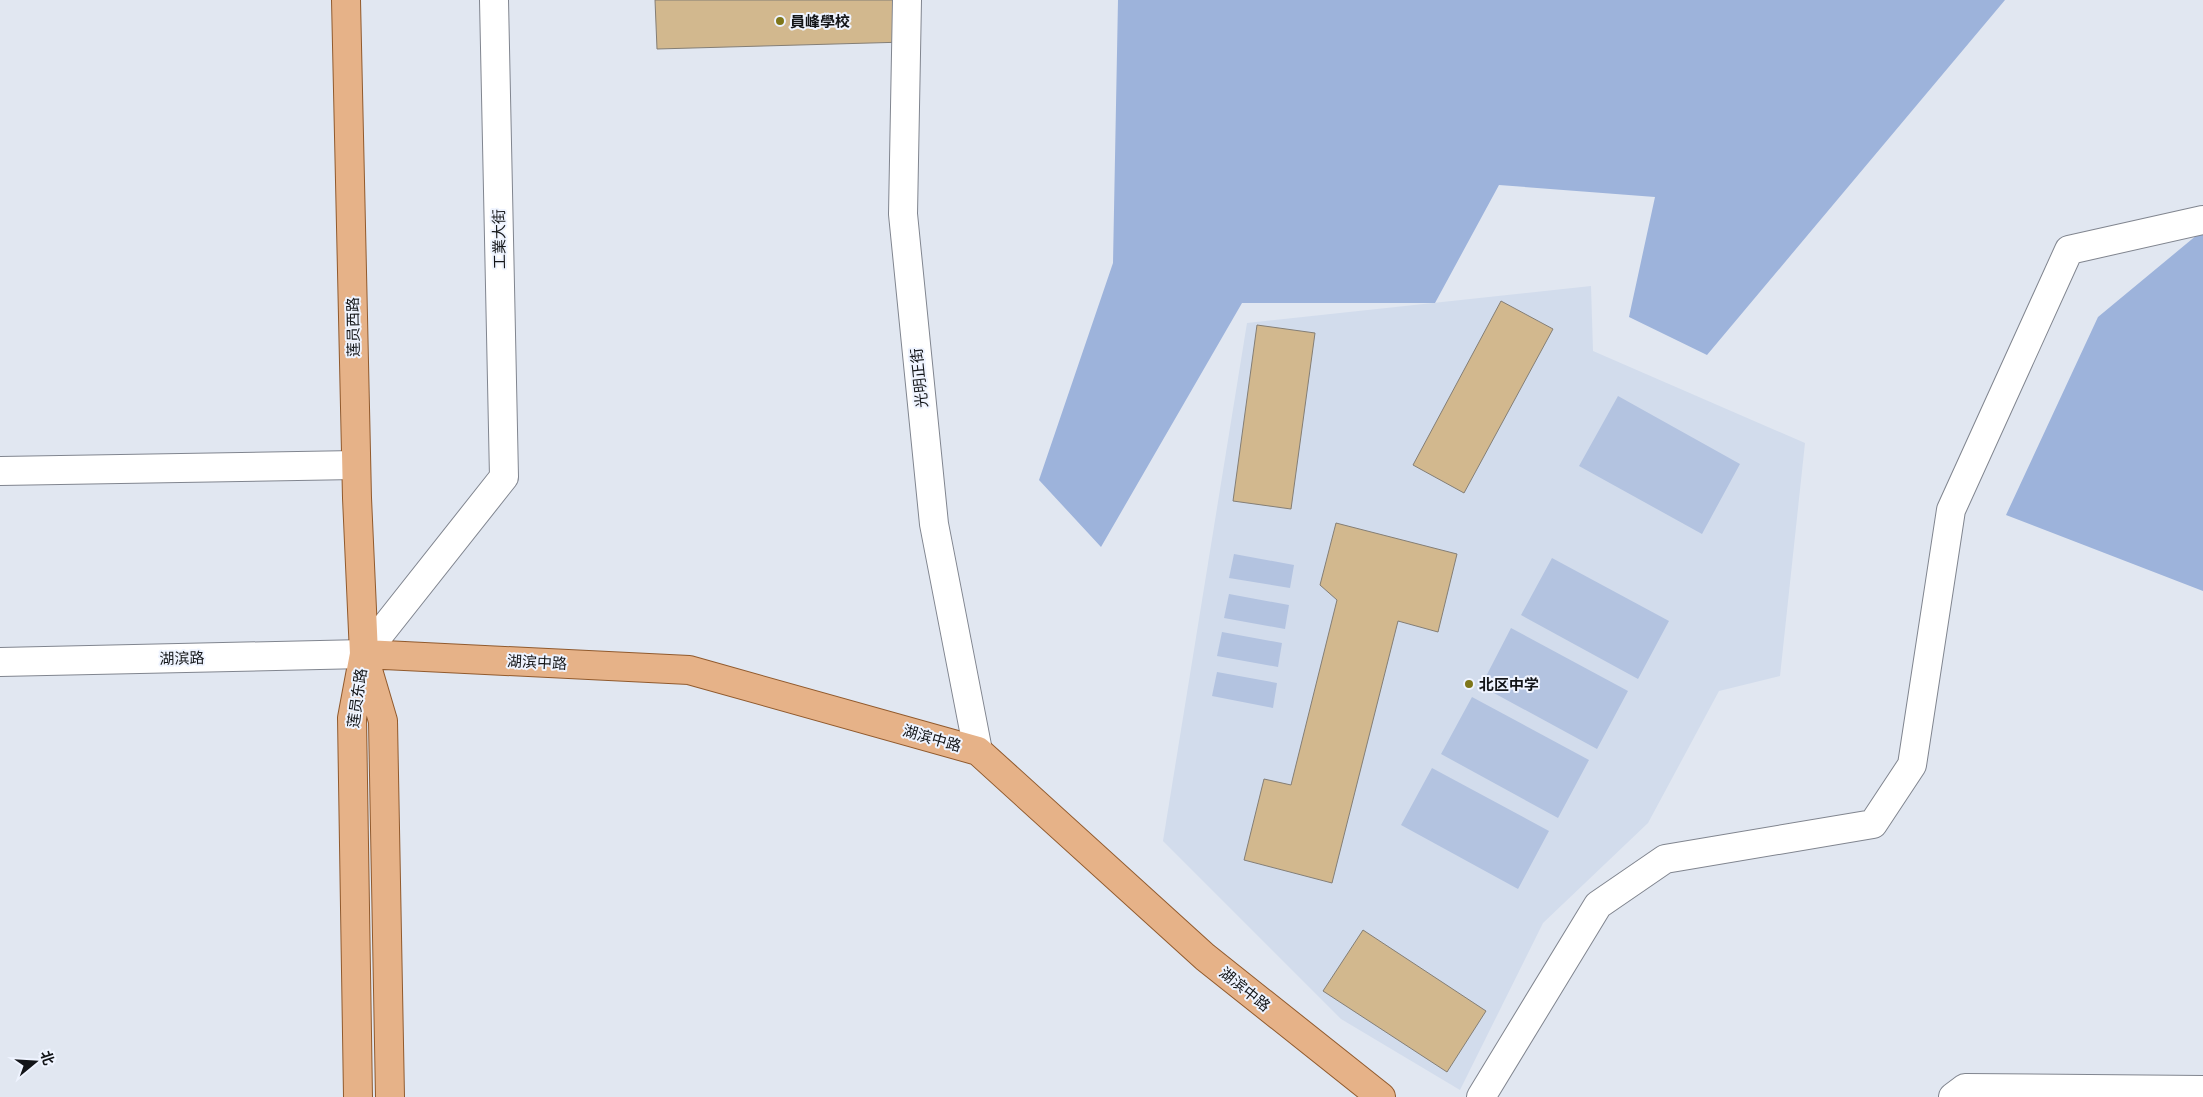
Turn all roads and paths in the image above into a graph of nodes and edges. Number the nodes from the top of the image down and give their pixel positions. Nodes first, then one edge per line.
1 (346, 0) edge
2 (494, 0) edge
3 (907, 0) edge
4 (2203, 220) edge
5 (356, 465) junction
6 (0, 471) edge
7 (364, 654) junction
8 (0, 662) edge
9 (978, 751) junction
10 (2203, 1090) edge
11 (358, 1097) edge
12 (390, 1097) edge
13 (1381, 1097) edge
14 (1481, 1097) edge
15 (1952, 1097) edge

1 - 5 main road, 莲员西路
2 - 7 street, 工業大街
3 - 9 street, 光明正街
4 - 14 street
5 - 6 street
5 - 7 main road, 莲员西路
7 - 8 street, 湖滨路
7 - 9 main road, 湖滨中路
7 - 11 main road, 莲员东路
7 - 12 main road, 莲员东路
9 - 13 main road, 湖滨中路
10 - 15 street

